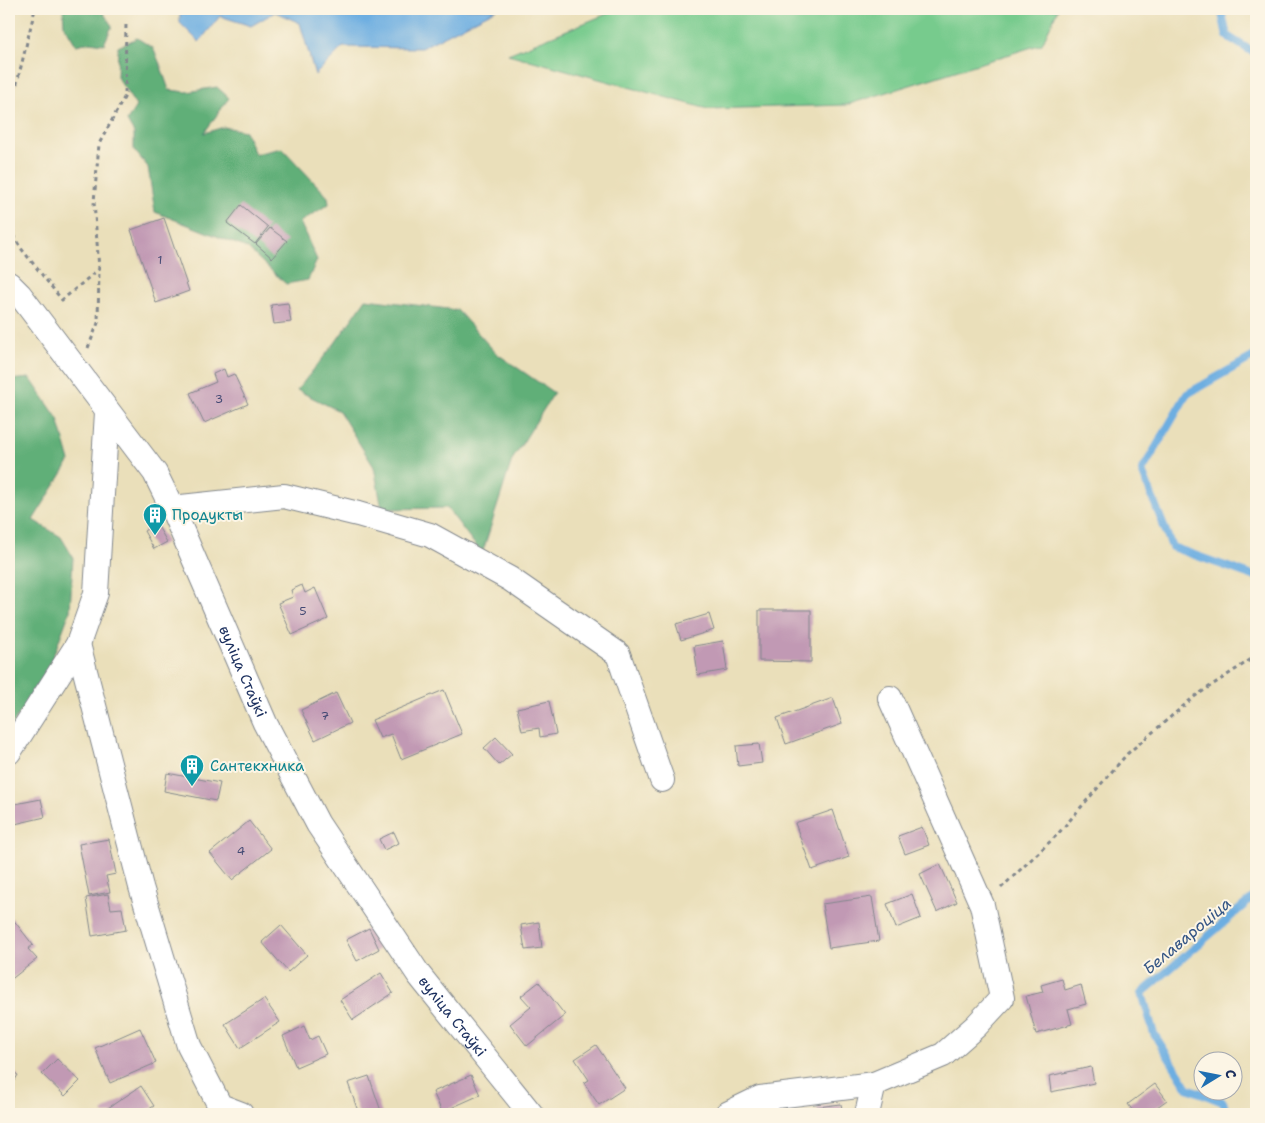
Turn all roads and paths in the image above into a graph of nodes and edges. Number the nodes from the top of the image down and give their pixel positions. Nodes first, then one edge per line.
1 (35, 9) edge
2 (126, 21) dead end
3 (9, 116) edge
4 (9, 228) edge
5 (99, 268) junction
6 (9, 284) edge
7 (78, 371) junction
8 (107, 412) junction
9 (172, 508) junction
10 (78, 644) junction
11 (1256, 656) edge
12 (890, 698) dead end
13 (9, 752) edge
14 (662, 780) dead end
15 (982, 905) junction
16 (874, 1084) junction
17 (230, 1110) edge
18 (531, 1114) edge
19 (727, 1114) edge
20 (867, 1114) edge

1 - 3 path
2 - 5 path
4 - 5 path
5 - 7 path
6 - 7 street, вуліца Стаўкі
7 - 8 street, вуліца Стаўкі
8 - 9 street, вуліца Стаўкі
8 - 10 street
9 - 14 street
9 - 18 street, вуліца Стаўкі
10 - 13 street
10 - 17 street
11 - 15 path
12 - 15 street
15 - 16 street
16 - 19 street
16 - 20 street

